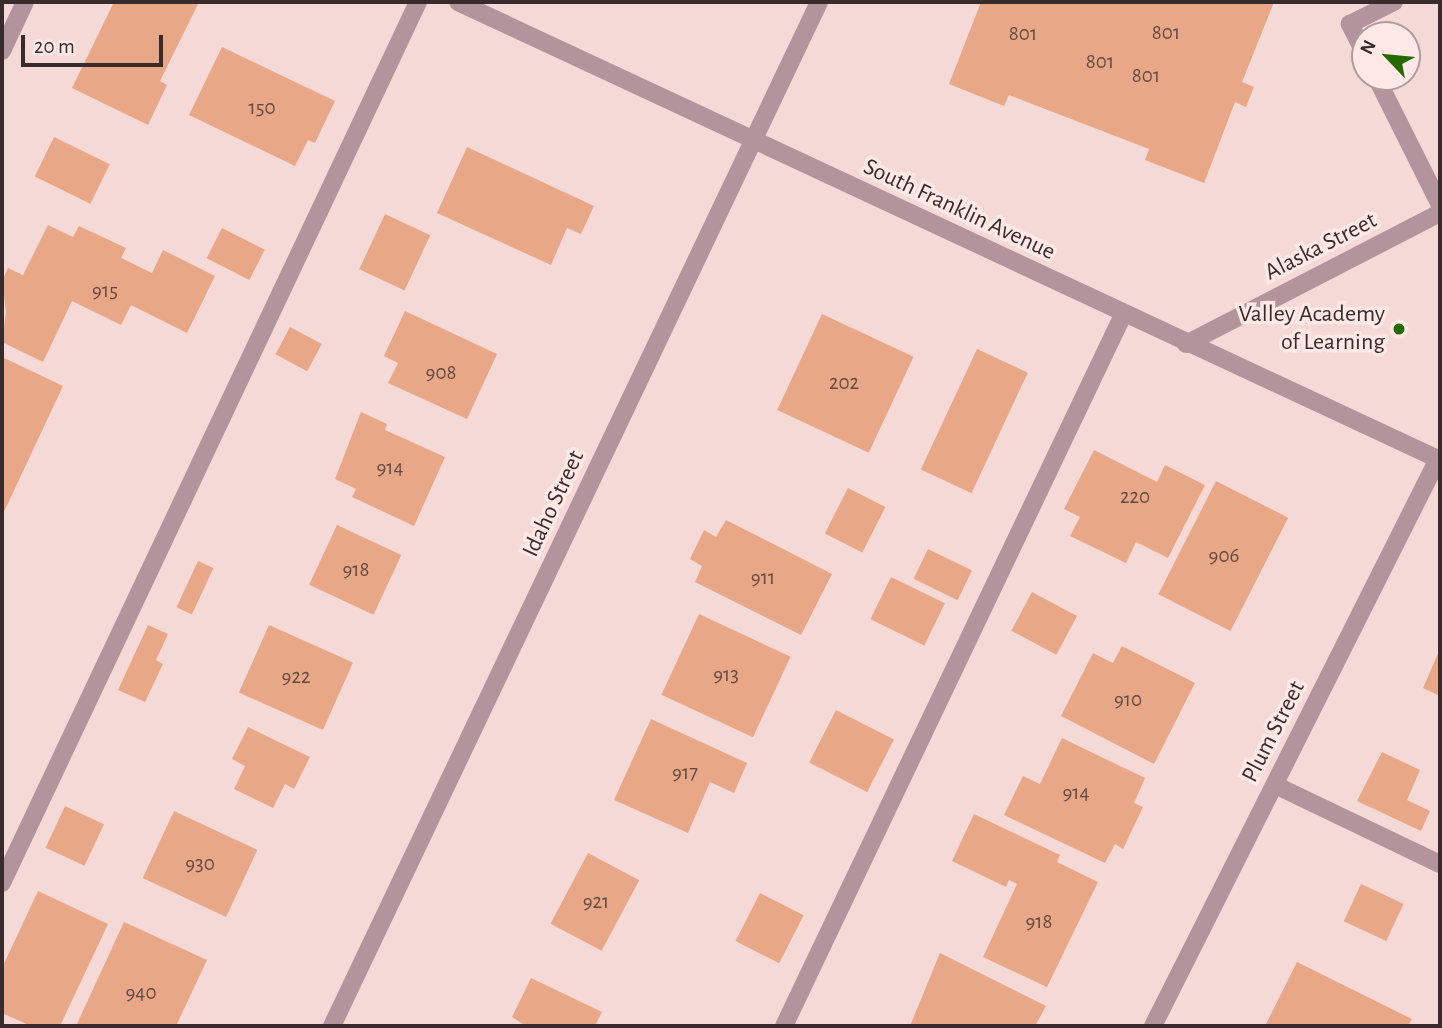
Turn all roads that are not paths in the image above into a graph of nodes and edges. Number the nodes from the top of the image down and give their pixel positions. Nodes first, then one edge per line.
1 (25, 2) edge
2 (418, 2) edge
3 (458, 2) edge
4 (819, 2) edge
5 (1394, 2) edge
6 (1356, 21) edge
7 (2, 51) edge
8 (1383, 91) edge
9 (754, 141) junction
10 (1440, 205) edge
11 (1440, 213) edge
12 (1124, 315) junction
13 (1186, 344) junction
14 (1439, 459) edge
15 (1275, 785) junction
16 (1440, 864) edge
17 (2, 883) edge
18 (332, 1026) edge
19 (784, 1026) edge
20 (1153, 1026) edge

1 - 7 street
2 - 17 street
3 - 9 street, South Franklin Avenue
4 - 9 street, Idaho Street
5 - 6 street
8 - 10 street
9 - 12 street, South Franklin Avenue
9 - 18 street, Idaho Street
11 - 13 street, Alaska Street
12 - 13 street, South Franklin Avenue
12 - 19 street
13 - 14 street, South Franklin Avenue
14 - 15 street, Plum Street
15 - 16 street
15 - 20 street, Plum Street

